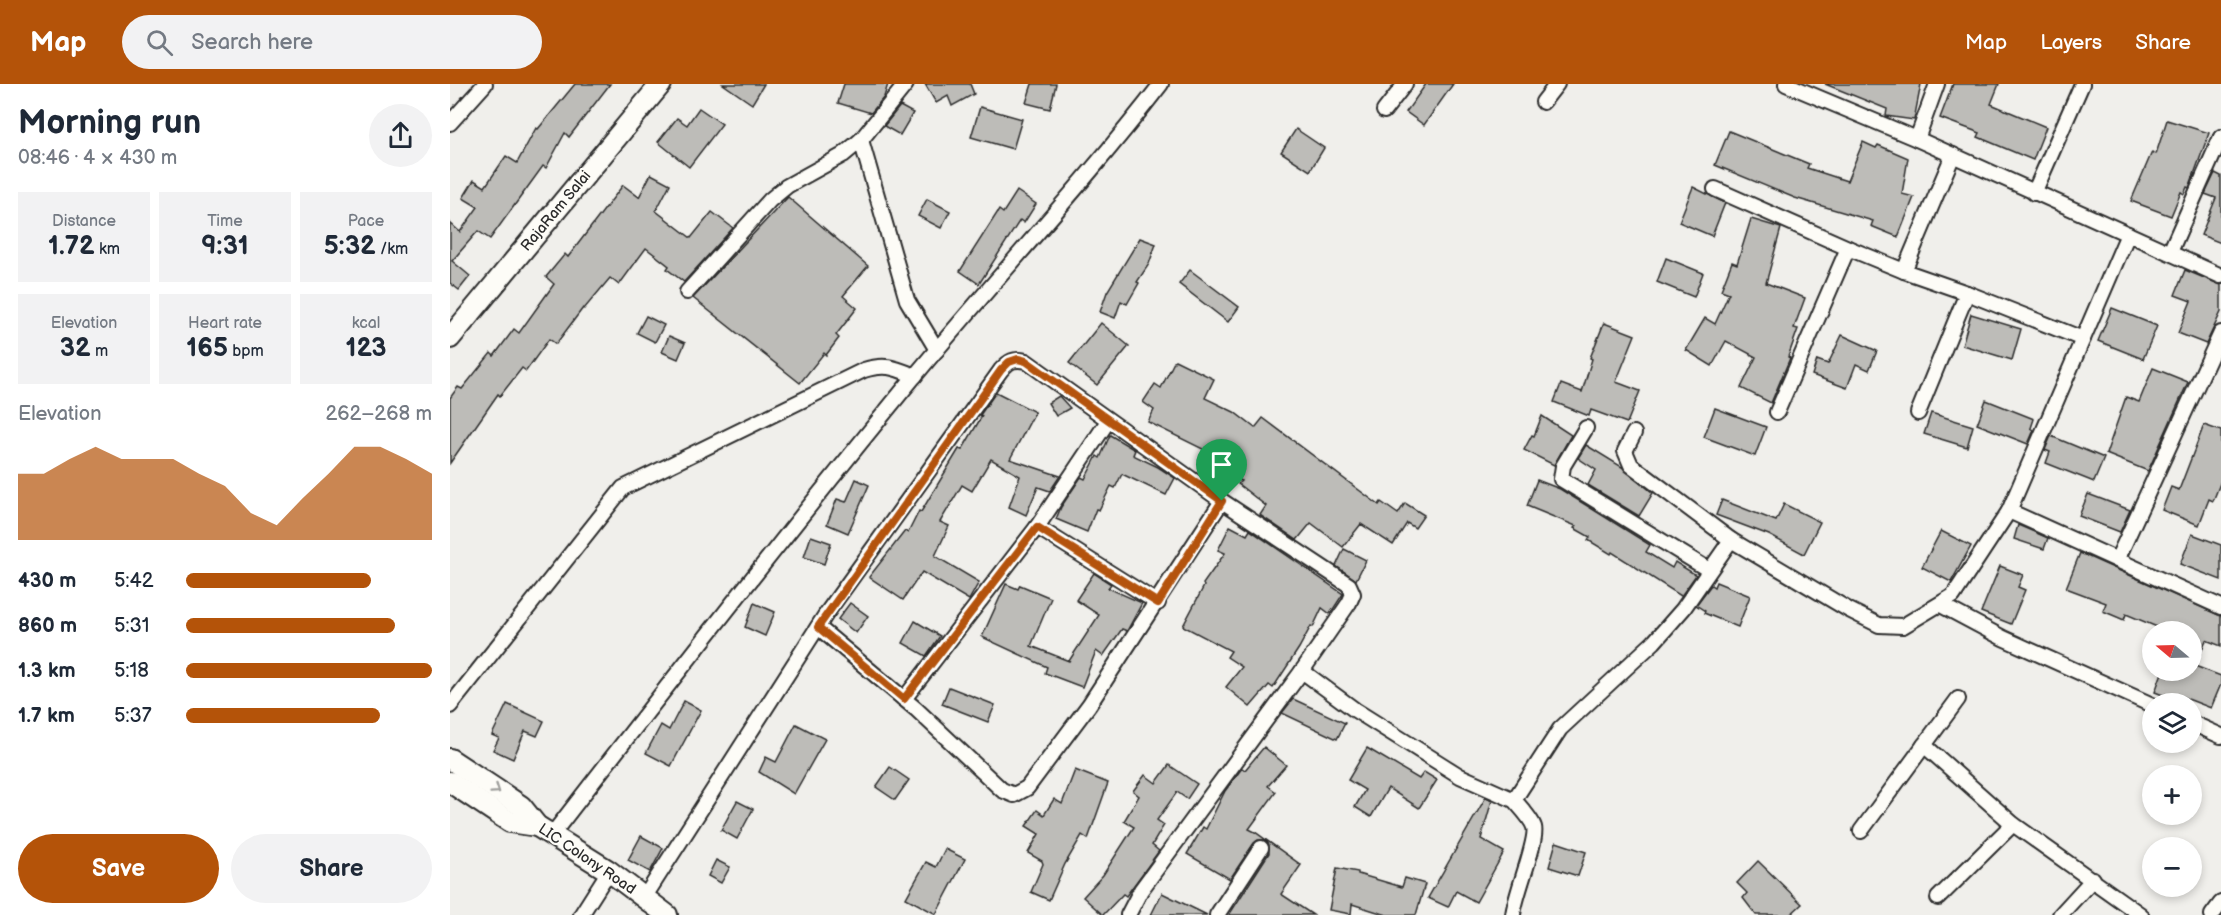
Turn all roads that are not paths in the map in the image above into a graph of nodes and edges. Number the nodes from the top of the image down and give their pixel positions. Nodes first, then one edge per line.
1 (485, 84) edge
2 (661, 84) edge
3 (906, 84) edge
4 (1161, 84) edge
5 (1405, 84) edge
6 (1557, 84) edge
7 (1786, 84) edge
8 (1937, 84) edge
9 (2082, 84) edge
10 (1543, 102) dead end
11 (1384, 111) dead end
12 (450, 123) edge
13 (2221, 137) edge
14 (861, 140) junction
15 (1917, 140) junction
16 (1953, 155) junction
17 (1715, 189) dead end
18 (2034, 193) junction
19 (2128, 234) junction
20 (1848, 248) junction
21 (2170, 252) junction
22 (1904, 271) junction
23 (2221, 276) edge
24 (687, 292) dead end
25 (1967, 293) junction
26 (2221, 333) edge
27 (450, 338) edge
28 (2083, 339) junction
29 (937, 350) junction
30 (915, 376) junction
31 (1777, 412) dead end
32 (1918, 413) dead end
33 (1108, 421) junction
34 (1586, 428) dead end
35 (1634, 434) dead end
36 (1222, 501) junction
37 (2009, 511) junction
38 (1037, 527) junction
39 (1731, 540) junction
40 (2117, 560) junction
41 (1709, 570) junction
42 (1158, 603) junction
43 (1941, 605) junction
44 (2221, 607) edge
45 (818, 627) junction
46 (1302, 671) junction
47 (904, 699) junction
48 (1958, 699) dead end
49 (2142, 701) edge
50 (450, 706) edge
51 (2202, 727) edge
52 (2221, 736) edge
53 (1924, 745) junction
54 (450, 759) edge
55 (450, 782) edge
56 (1514, 800) junction
57 (2013, 824) junction
58 (544, 831) junction
59 (1861, 831) dead end
60 (1261, 848) dead end
61 (609, 871) junction
62 (2092, 879) junction
63 (645, 898) junction
64 (1938, 898) dead end
65 (2221, 903) edge
66 (582, 915) edge
67 (667, 915) edge
68 (1128, 915) edge
69 (1217, 915) edge
70 (1513, 915) edge
71 (2060, 915) edge
72 (2141, 915) edge
73 (2212, 915) edge

1 - 12 street
2 - 27 main road, RajaRam Salai
3 - 14 street
4 - 29 street
5 - 11 street
6 - 10 street
7 - 15 street
8 - 15 street
9 - 18 street
13 - 21 street
14 - 24 street
14 - 29 street
15 - 16 street
16 - 18 street
16 - 22 street
17 - 20 street
18 - 19 street
19 - 21 street
19 - 28 street
20 - 22 street
20 - 31 street
21 - 23 street
22 - 25 street
25 - 28 street
25 - 32 street
26 - 40 street
28 - 37 street
29 - 30 street
30 - 50 street
30 - 58 street
33 - 36 street
33 - 38 street
33 - 45 street
34 - 41 street
35 - 39 street
36 - 42 street
36 - 46 street
37 - 40 street
37 - 43 street
38 - 42 street
38 - 47 street
39 - 41 street
39 - 43 street
40 - 44 street
41 - 56 street
42 - 47 street
43 - 49 street
45 - 47 street
45 - 63 street
46 - 56 street
46 - 68 street
48 - 53 street
51 - 52 street
53 - 57 street
53 - 59 street
54 -> 58 main road, LIC Colony Road
55 - 58 main road
56 - 70 street
57 - 62 street
57 - 64 street
58 - 61 main road, LIC Colony Road
60 - 69 street
61 - 63 main road, LIC Colony Road
61 - 66 street
62 - 71 street
62 - 72 street
63 - 67 main road, LIC Colony Road
65 - 73 street

